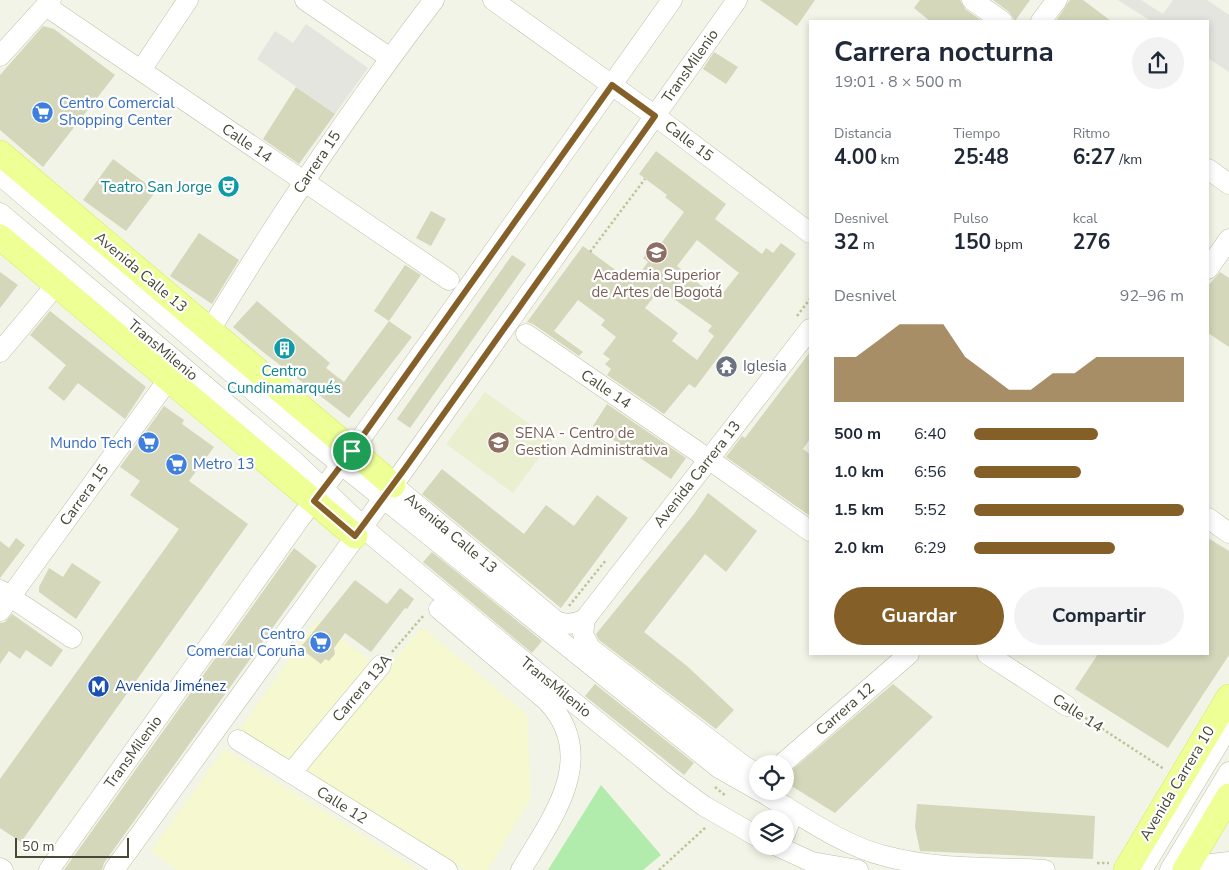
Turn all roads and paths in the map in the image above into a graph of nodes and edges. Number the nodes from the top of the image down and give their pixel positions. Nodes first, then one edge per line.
1 (188, 0) edge
2 (305, 0) edge
3 (434, 0) edge
4 (493, 0) edge
5 (672, 0) edge
6 (737, 0) edge
7 (972, 0) edge
8 (1057, 0) edge
9 (48, 3) edge
10 (1001, 20) edge
11 (1041, 20) edge
12 (0, 56) edge
13 (390, 58) junction
14 (141, 70) junction
15 (612, 85) junction
16 (655, 116) junction
17 (0, 153) edge
18 (1209, 170) edge
19 (0, 174) edge
20 (645, 179) dead end
21 (303, 181) junction
22 (1229, 184) edge
23 (0, 212) edge
24 (809, 232) edge
25 (0, 237) edge
26 (1229, 239) edge
27 (590, 252) dead end
28 (1209, 268) edge
29 (449, 280) dead end
30 (56, 285) junction
31 (809, 302) edge
32 (801, 326) edge
33 (210, 330) junction
34 (526, 334) dead end
35 (0, 352) edge
36 (168, 380) junction
37 (347, 458) junction
38 (709, 459) junction
39 (388, 491) junction
40 (318, 495) junction
41 (1209, 519) edge
42 (809, 530) edge
43 (359, 531) junction
44 (1229, 533) edge
45 (612, 554) dead end
46 (4, 599) edge
47 (433, 604) junction
48 (565, 612) dead end
49 (585, 619) junction
50 (72, 638) dead end
51 (908, 655) edge
52 (989, 655) edge
53 (381, 665) joint
54 (1229, 697) edge
55 (1067, 706) joint
56 (1229, 726) edge
57 (238, 740) dead end
58 (792, 755) edge
59 (749, 769) edge
60 (1169, 772) dead end
61 (1229, 772) edge
62 (291, 773) junction
63 (749, 785) edge
64 (1229, 796) edge
65 (774, 800) edge
66 (786, 807) junction
67 (787, 810) edge
68 (708, 824) dead end
69 (749, 832) edge
70 (1229, 849) edge
71 (1208, 852) dead end
72 (794, 854) edge
73 (1229, 862) edge
74 (1178, 869) edge
75 (49, 870) edge
76 (114, 870) edge
77 (447, 870) edge
78 (521, 870) edge
79 (659, 870) edge
80 (858, 870) edge
81 (1044, 870) edge
82 (1121, 870) edge
83 (1134, 870) edge

1 - 14 street
2 - 13 street
3 - 13 street, Carrera 15
4 - 15 street, Calle 15
5 - 15 street, TransMilenio
6 - 16 street, TransMilenio
7 - 10 street
8 - 11 street
9 - 12 street
9 - 14 street, Calle 14
13 - 21 street, Carrera 15
14 - 21 street, Calle 14
15 - 16 street, Calle 15
15 - 37 street, TransMilenio
16 - 24 street, Calle 15
16 - 39 street, TransMilenio
17 - 33 main road, Avenida Calle 13
18 - 22 street
19 - 37 street, TransMilenio
20 - 27 path
21 - 29 street, Calle 14
21 - 33 street, Carrera 15
23 - 40 street, TransMilenio
25 - 30 main road
26 - 28 street
30 - 35 street
30 - 36 main road
31 - 32 path
32 - 38 street, Avenida Carrera 13
33 - 37 main road, Avenida Calle 13
34 - 38 street, Calle 14
36 - 40 main road
36 - 46 street, Carrera 15
37 - 39 main road, Avenida Calle 13
37 - 40 street, TransMilenio
38 - 42 street, Calle 14
38 - 49 street, Avenida Carrera 13
39 - 43 street, TransMilenio
39 - 49 street, Avenida Calle 13
39 - 63 street
40 - 43 main road
40 - 75 street, TransMilenio
41 - 44 street
43 - 47 street
43 - 69 street, TransMilenio
43 - 76 street, TransMilenio
45 - 48 path
46 - 50 street
47 - 53 path, Carrera 13A
47 - 78 street
49 - 59 street
51 - 58 street, Carrera 12
52 - 55 street, Calle 14
53 - 62 street, Carrera 13A
54 - 83 main road, Avenida Carrera 10
55 - 60 path, Calle 14
56 - 83 street
57 - 62 street, Calle 12
61 - 74 street
62 - 77 street, Calle 12
64 - 74 main road
65 - 66 street
66 - 67 street
66 - 81 street
68 - 79 path
70 - 71 street
72 - 80 street
73 - 74 street
74 - 83 street
82 - 83 street

